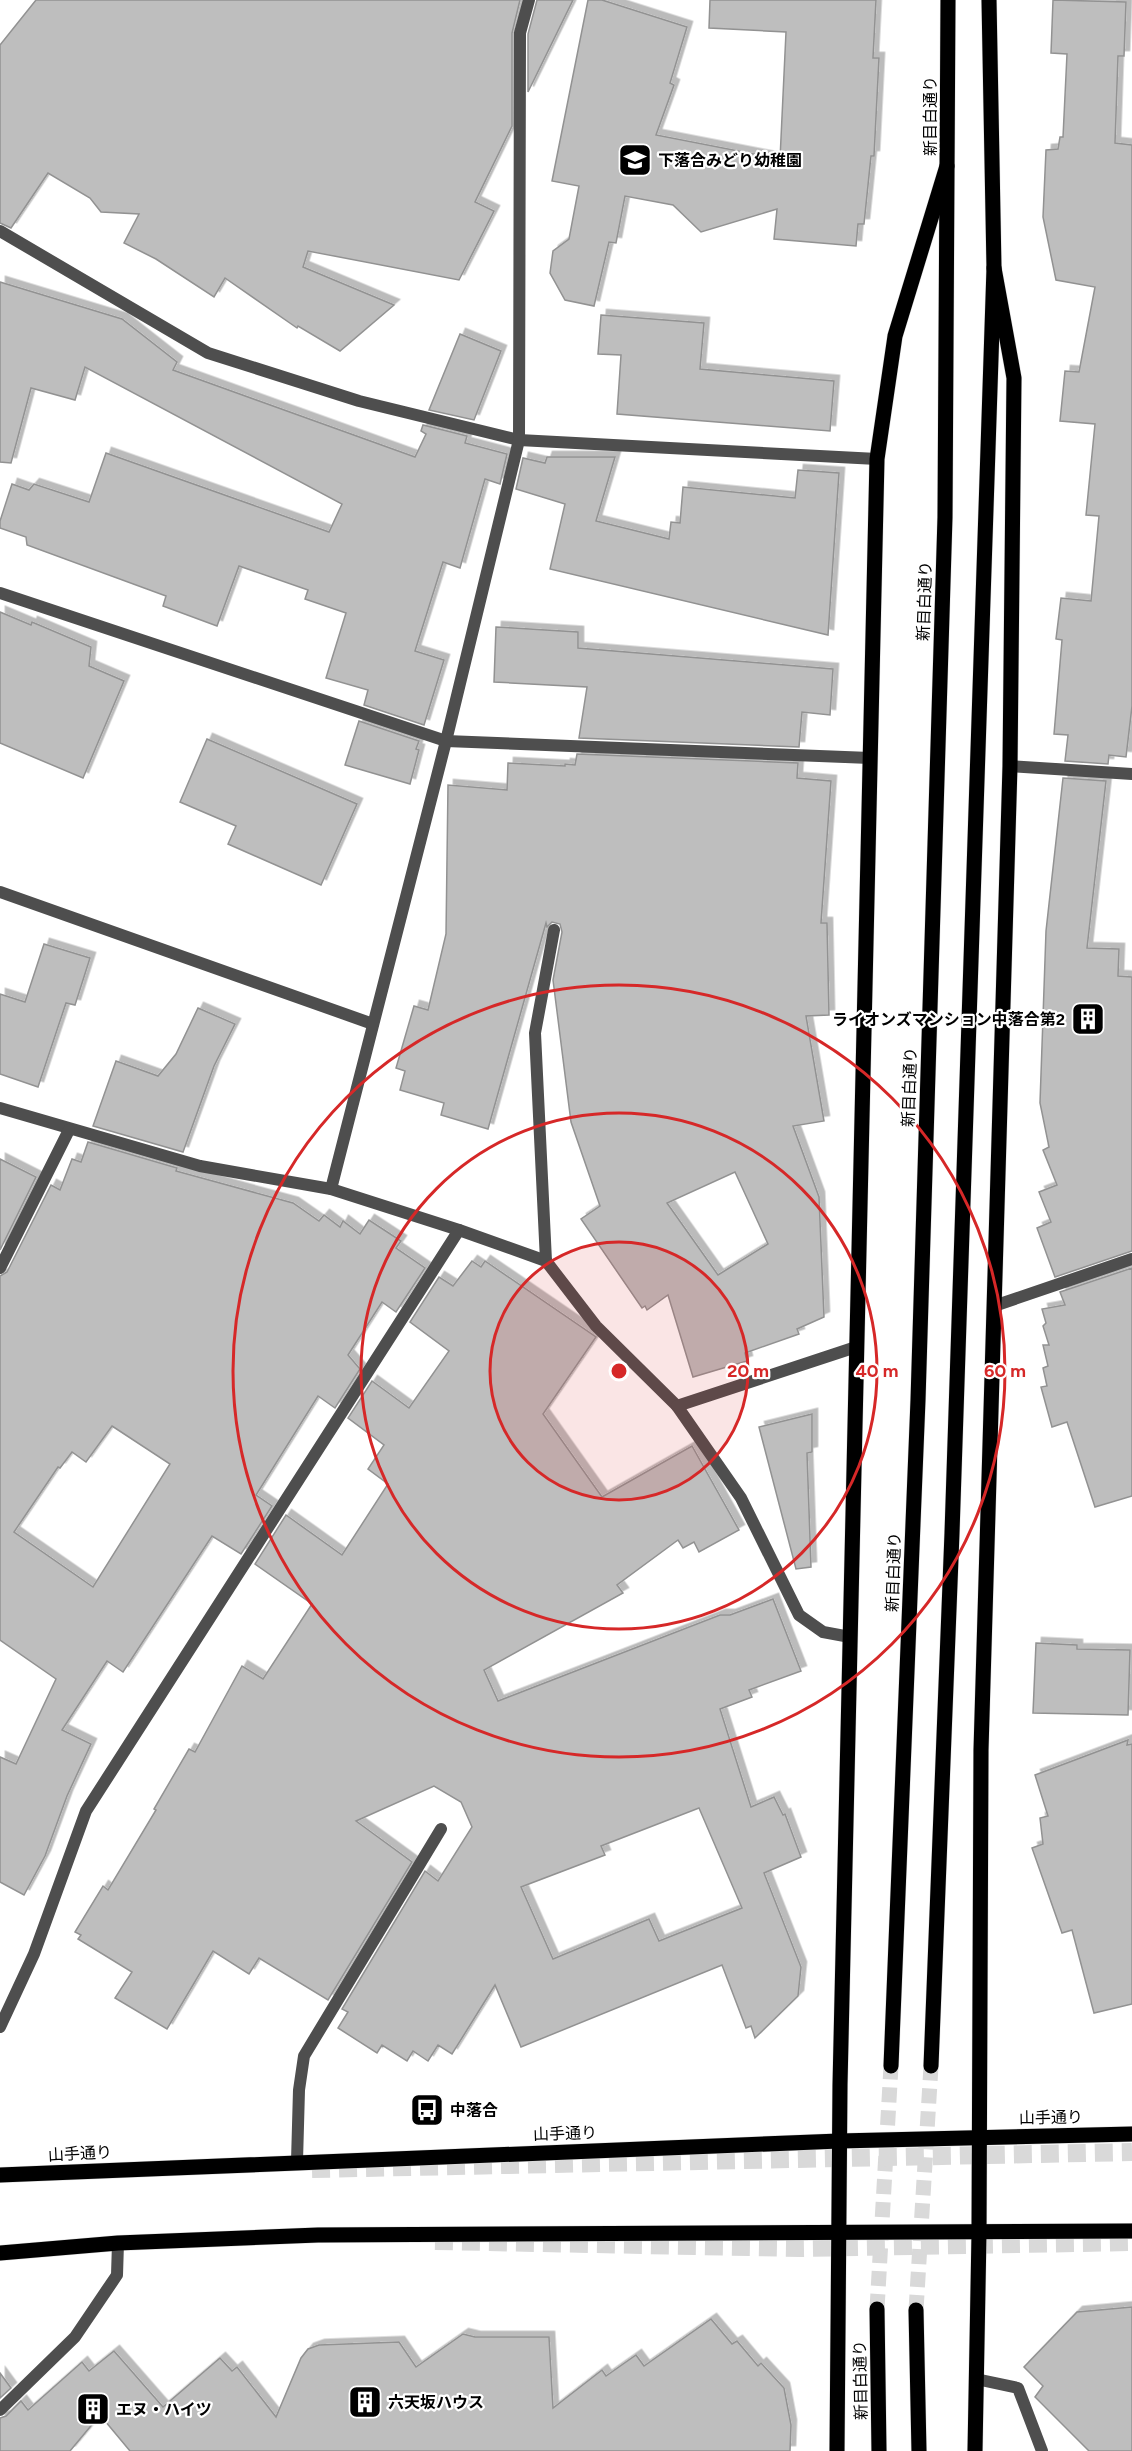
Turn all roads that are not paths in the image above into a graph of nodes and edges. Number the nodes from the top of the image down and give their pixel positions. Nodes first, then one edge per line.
1 (529, 0) edge
2 (948, 0) edge
3 (989, 0) edge
4 (947, 166) junction
5 (0, 231) edge
6 (994, 268) junction
7 (519, 440) junction
8 (877, 459) junction
9 (0, 592) edge
10 (446, 741) junction
11 (870, 759) junction
12 (1010, 766) junction
13 (1132, 774) edge
14 (0, 892) edge
15 (554, 930) dead end
16 (373, 1024) junction
17 (0, 1108) edge
18 (69, 1130) junction
19 (331, 1189) junction
20 (459, 1230) junction
21 (1132, 1258) edge
22 (546, 1261) junction
23 (0, 1268) edge
24 (994, 1306) junction
25 (856, 1347) junction
26 (677, 1406) junction
27 (850, 1637) junction
28 (441, 1829) dead end
29 (0, 2027) edge
30 (891, 2066) tunnel mouth
31 (931, 2066) tunnel mouth
32 (1132, 2134) edge
33 (979, 2137) junction
34 (839, 2141) junction
35 (297, 2161) junction
36 (0, 2175) edge
37 (838, 2231) junction
38 (1132, 2231) edge
39 (979, 2234) junction
40 (118, 2243) junction
41 (0, 2253) edge
42 (877, 2309) tunnel mouth
43 (916, 2310) tunnel mouth
44 (976, 2379) junction
45 (0, 2410) edge
46 (837, 2451) edge
47 (879, 2451) edge
48 (919, 2451) edge
49 (975, 2451) edge
50 (1042, 2451) edge

1 - 7 street
2 - 4 main road, 新目白通り
3 - 6 main road
4 - 8 main road
4 - 30 main road, 新目白通り
5 - 7 street
6 - 12 main road
6 - 31 main road
7 - 8 street
7 - 10 street
8 - 11 main road
9 - 10 street
10 - 11 street
10 - 16 street
11 - 25 main road
12 - 13 street
12 - 24 main road
14 - 16 street
15 - 22 street
16 - 19 street
17 - 18 street
18 - 19 street
18 - 23 street
19 - 20 street
20 - 22 street
20 - 29 street
21 - 24 street
22 - 26 street
24 - 33 main road
25 - 26 street
25 - 27 main road
26 - 27 street
27 - 34 main road
28 - 35 street
32 - 33 main road, 山手通り
33 - 34 main road, 山手通り
33 - 39 main road
34 - 35 main road, 山手通り
34 - 37 main road
35 - 36 main road, 山手通り
37 - 39 main road
37 - 40 main road
37 - 46 main road
38 - 39 main road
39 - 44 main road
40 - 41 main road
40 - 45 street
42 - 47 main road, 新目白通り
43 - 48 main road
44 - 49 main road
44 - 50 street

